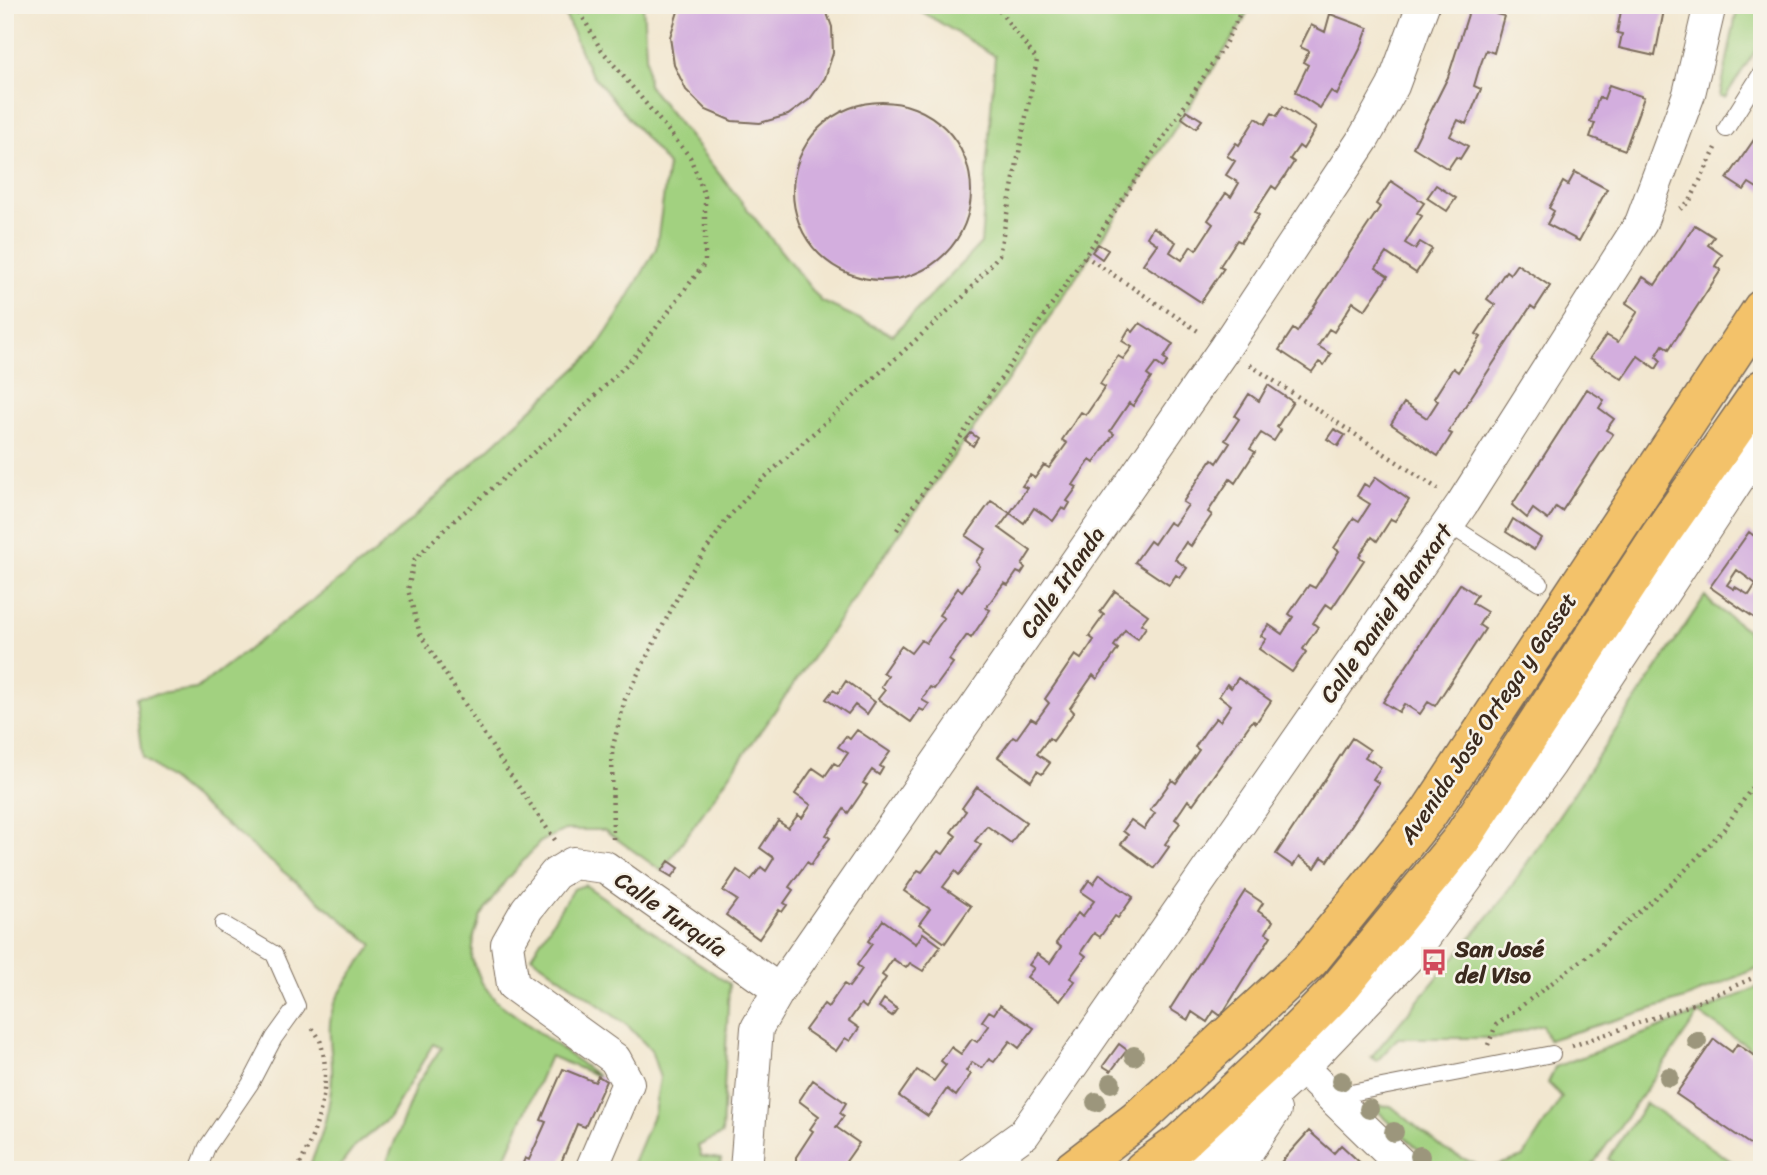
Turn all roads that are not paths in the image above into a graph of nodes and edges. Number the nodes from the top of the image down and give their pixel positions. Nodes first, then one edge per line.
1 (1423, 5) edge
2 (1710, 5) edge
3 (1762, 72) edge
4 (1726, 129) road end
5 (1762, 309) edge
6 (1762, 389) edge
7 (1762, 443) edge
8 (1448, 524) junction
9 (1540, 583) dead end
10 (223, 924) dead end
11 (779, 990) junction
12 (1552, 1054) road end
13 (1302, 1068) junction
14 (1328, 1093) junction
15 (198, 1170) edge
16 (591, 1170) edge
17 (746, 1170) edge
18 (974, 1170) edge
19 (1072, 1170) edge
20 (1143, 1170) edge
21 (1185, 1170) edge
22 (1235, 1170) edge
23 (1407, 1170) edge

1 - 11 street, Calle Irlanda
2 - 8 street, Calle Daniel Blanxart
3 - 4 lane
5 - 19 main road, Avenida José Ortega y Gasset
6 - 20 main road, Avenida José Ortega y Gasset
7 - 13 street
8 - 9 lane
8 - 18 street, Calle Daniel Blanxart
10 - 15 lane
11 - 16 street, Calle Turquía
11 - 17 street, Calle Irlanda
12 - 14 lane
13 - 14 street
13 - 21 street
13 - 22 street
14 - 23 street

